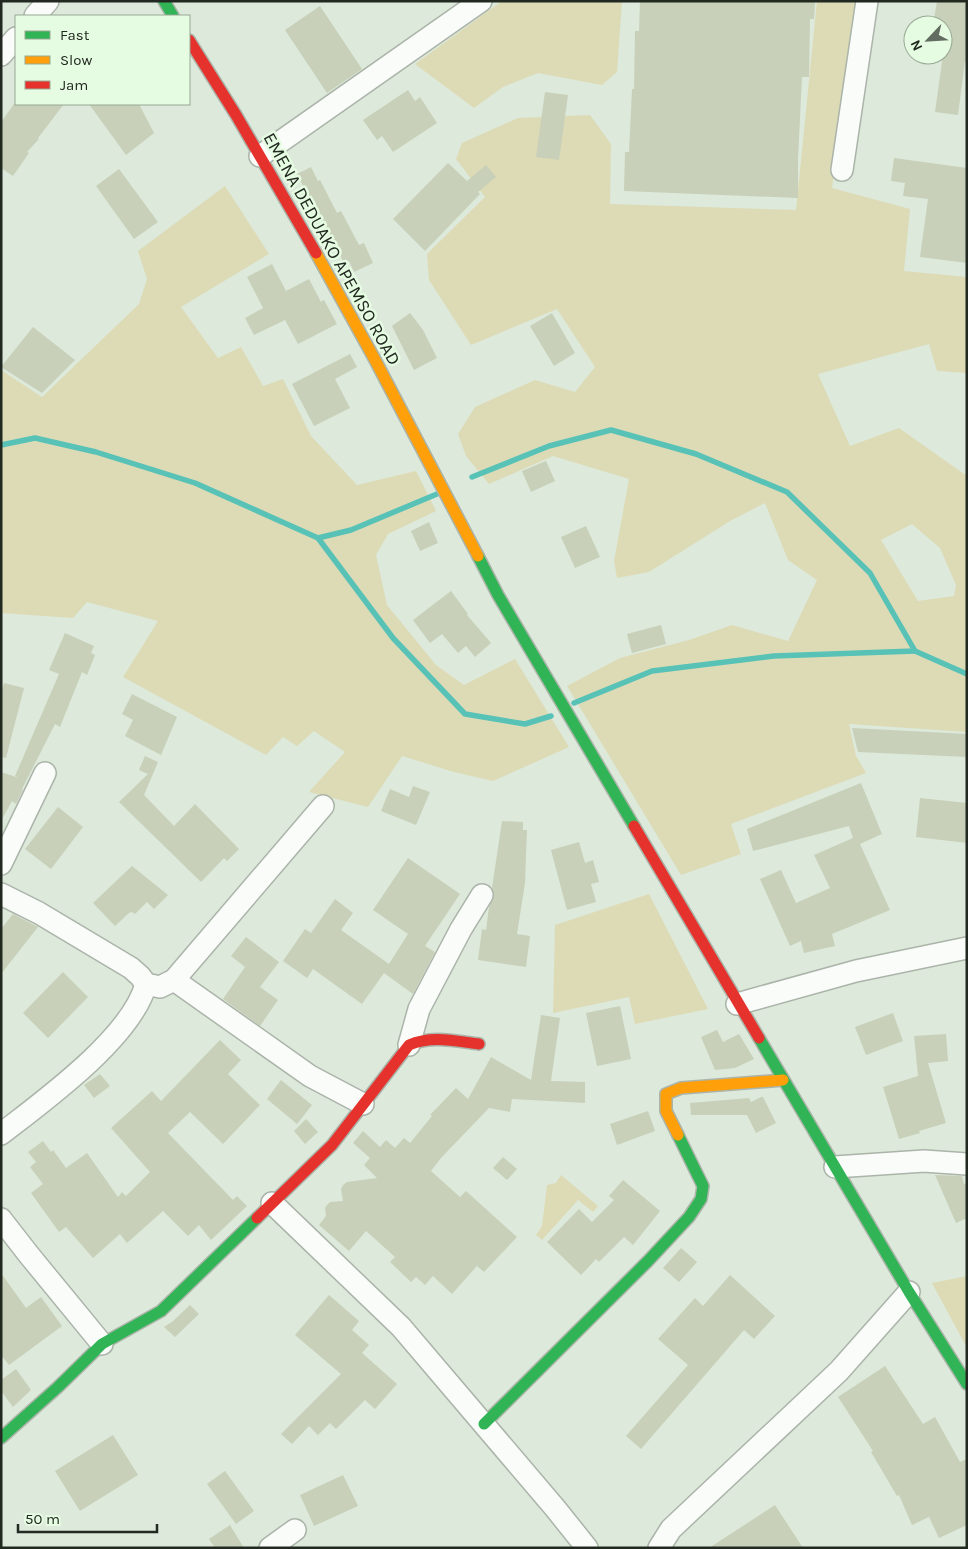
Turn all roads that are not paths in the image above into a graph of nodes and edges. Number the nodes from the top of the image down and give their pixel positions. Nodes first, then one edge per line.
1 (48, 1) edge
2 (164, 1) edge
3 (481, 1) edge
4 (868, 1) edge
5 (36, 15) edge
6 (172, 15) edge
7 (15, 39) edge
8 (190, 42) edge
9 (1, 55) edge
10 (260, 156) junction
11 (842, 170) dead end
12 (45, 772) dead end
13 (323, 806) dead end
14 (1, 864) edge
15 (1, 894) edge
16 (482, 895) dead end
17 (967, 948) edge
18 (174, 980) junction
19 (146, 984) junction
20 (738, 1004) junction
21 (479, 1044) dead end
22 (409, 1045) junction
23 (783, 1080) junction
24 (363, 1104) junction
25 (1, 1134) edge
26 (967, 1164) edge
27 (835, 1167) junction
28 (272, 1203) junction
29 (1, 1219) edge
30 (908, 1292) junction
31 (102, 1344) junction
32 (967, 1384) edge
33 (484, 1424) junction
34 (1, 1438) edge
35 (295, 1530) dead end
36 (270, 1548) edge
37 (587, 1548) edge
38 (660, 1548) edge

1 - 5 street
2 - 6 street
3 - 10 street
4 - 11 street
7 - 9 street
8 - 10 street, EMENA DEDUAKO APEMSO ROAD
10 - 20 street, EMENA DEDUAKO APEMSO ROAD
12 - 14 street
13 - 18 street
15 - 19 street
16 - 22 street
17 - 20 street
18 - 19 street
18 - 24 street
19 - 25 street
20 - 23 street, EMENA DEDUAKO APEMSO ROAD
21 - 22 street
22 - 24 street
23 - 27 street, EMENA DEDUAKO APEMSO ROAD
23 - 33 street
24 - 28 street
26 - 27 street
27 - 30 street, EMENA DEDUAKO APEMSO ROAD
28 - 31 street
28 - 33 street
29 - 31 street
30 - 32 street, EMENA DEDUAKO APEMSO ROAD
30 - 38 street
31 - 34 street
33 - 37 street
35 - 36 street

